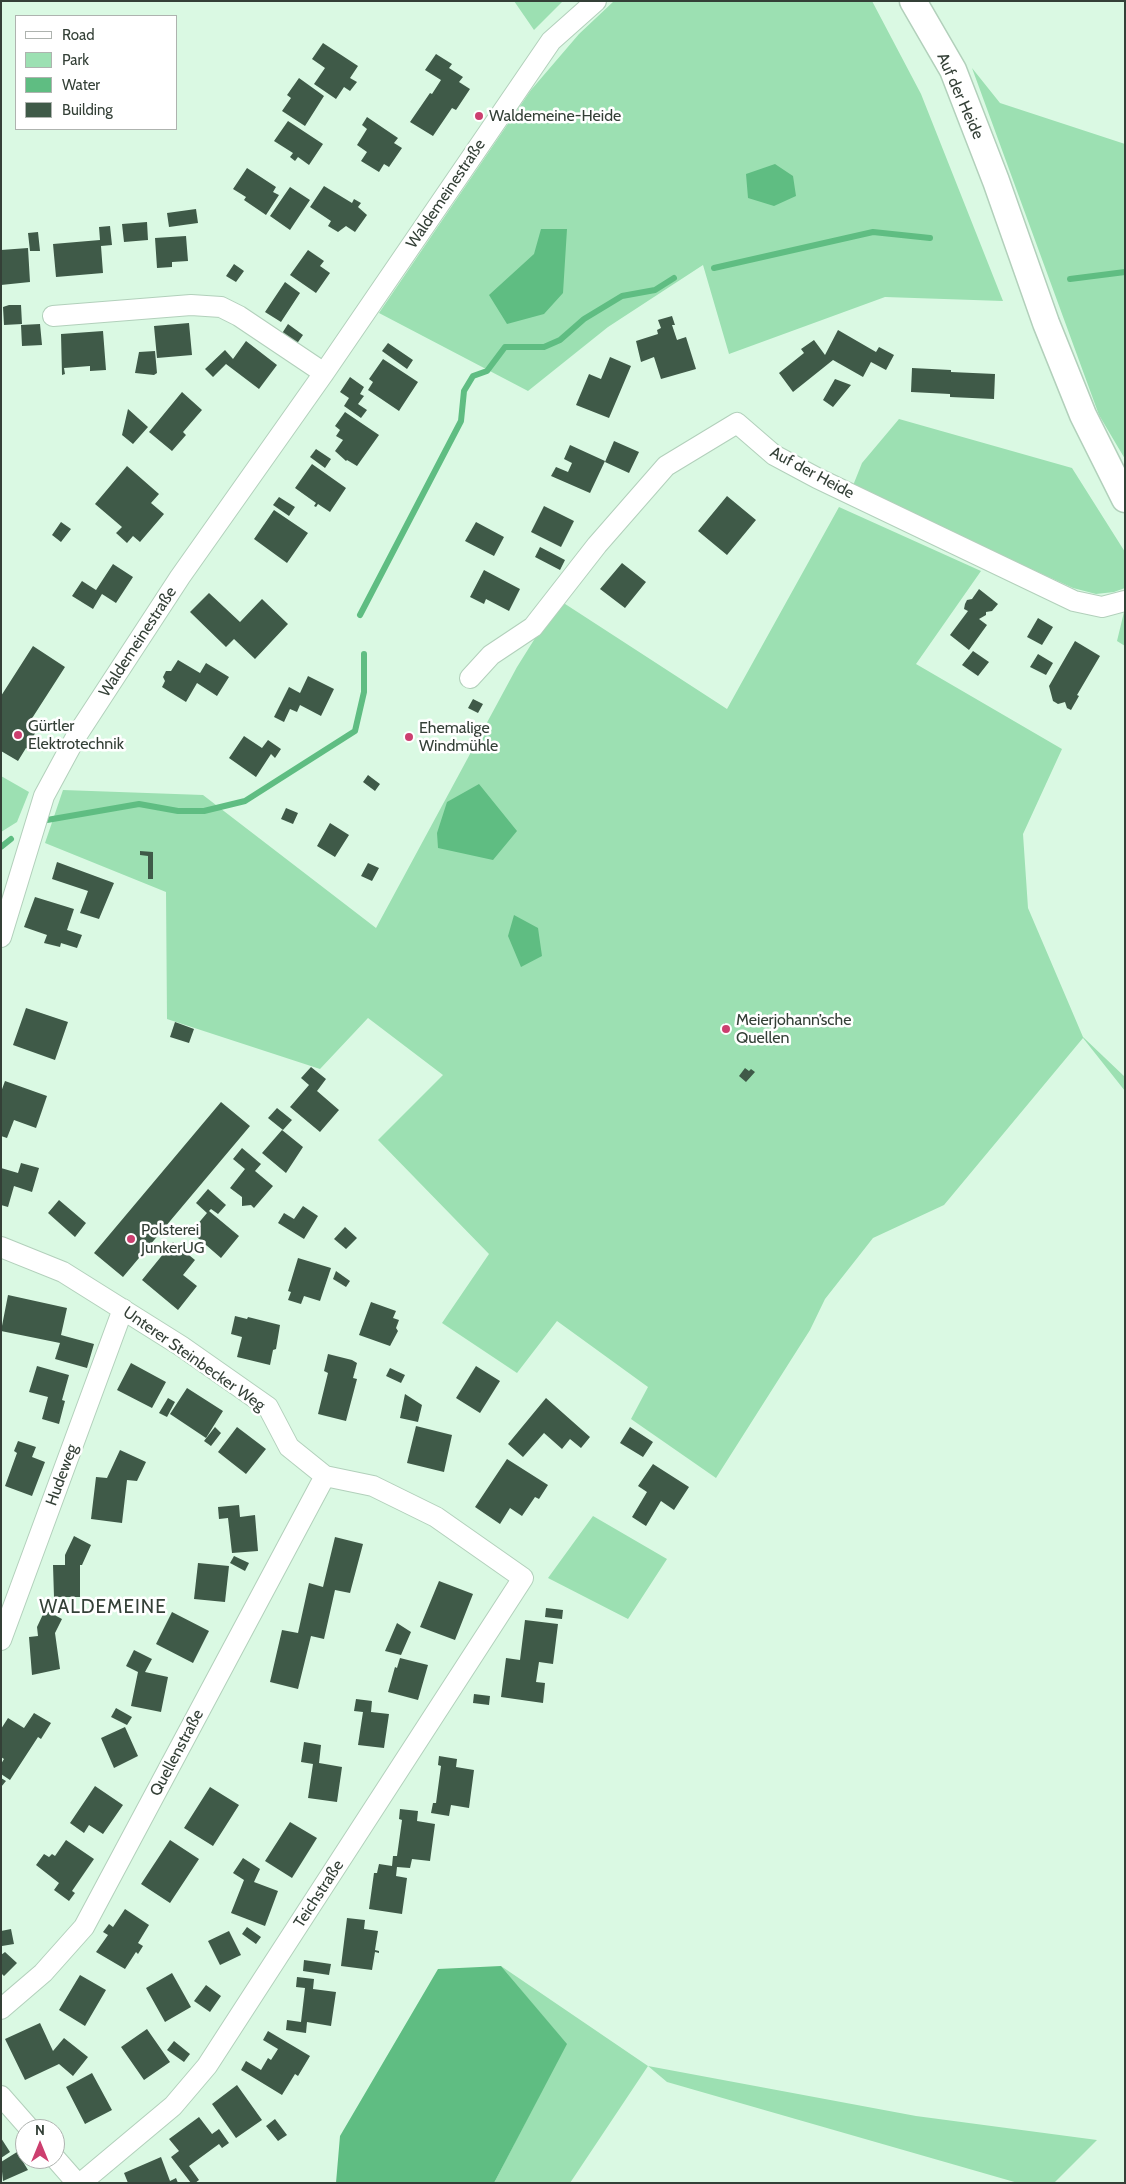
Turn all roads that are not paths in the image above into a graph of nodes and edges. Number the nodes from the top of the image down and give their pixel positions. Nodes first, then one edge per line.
1 (596, 1) edge
2 (913, 1) edge
3 (53, 316) dead end
4 (324, 373) junction
5 (1125, 499) edge
6 (1125, 601) edge
7 (470, 678) dead end
8 (1, 937) edge
9 (1, 1247) edge
10 (123, 1309) junction
11 (325, 1476) junction
12 (523, 1578) joint
13 (1, 1640) edge
14 (1, 2009) edge
15 (1, 2096) edge
16 (21, 2119) edge
17 (65, 2169) edge
18 (77, 2183) edge
19 (81, 2183) edge

1 - 4 street, Waldemeinestraße
2 - 5 street, Auf der Heide
3 - 4 street
4 - 8 street, Waldemeinestraße
6 - 7 street, Auf der Heide
9 - 10 street, Unterer Steinbecker Weg
10 - 11 street, Unterer Steinbecker Weg
10 - 13 street, Hudeweg
11 - 12 street, Unterer Steinbecker Weg
11 - 14 street, Quellenstraße
12 - 19 street, Teichstraße
15 - 16 street
17 - 18 street

